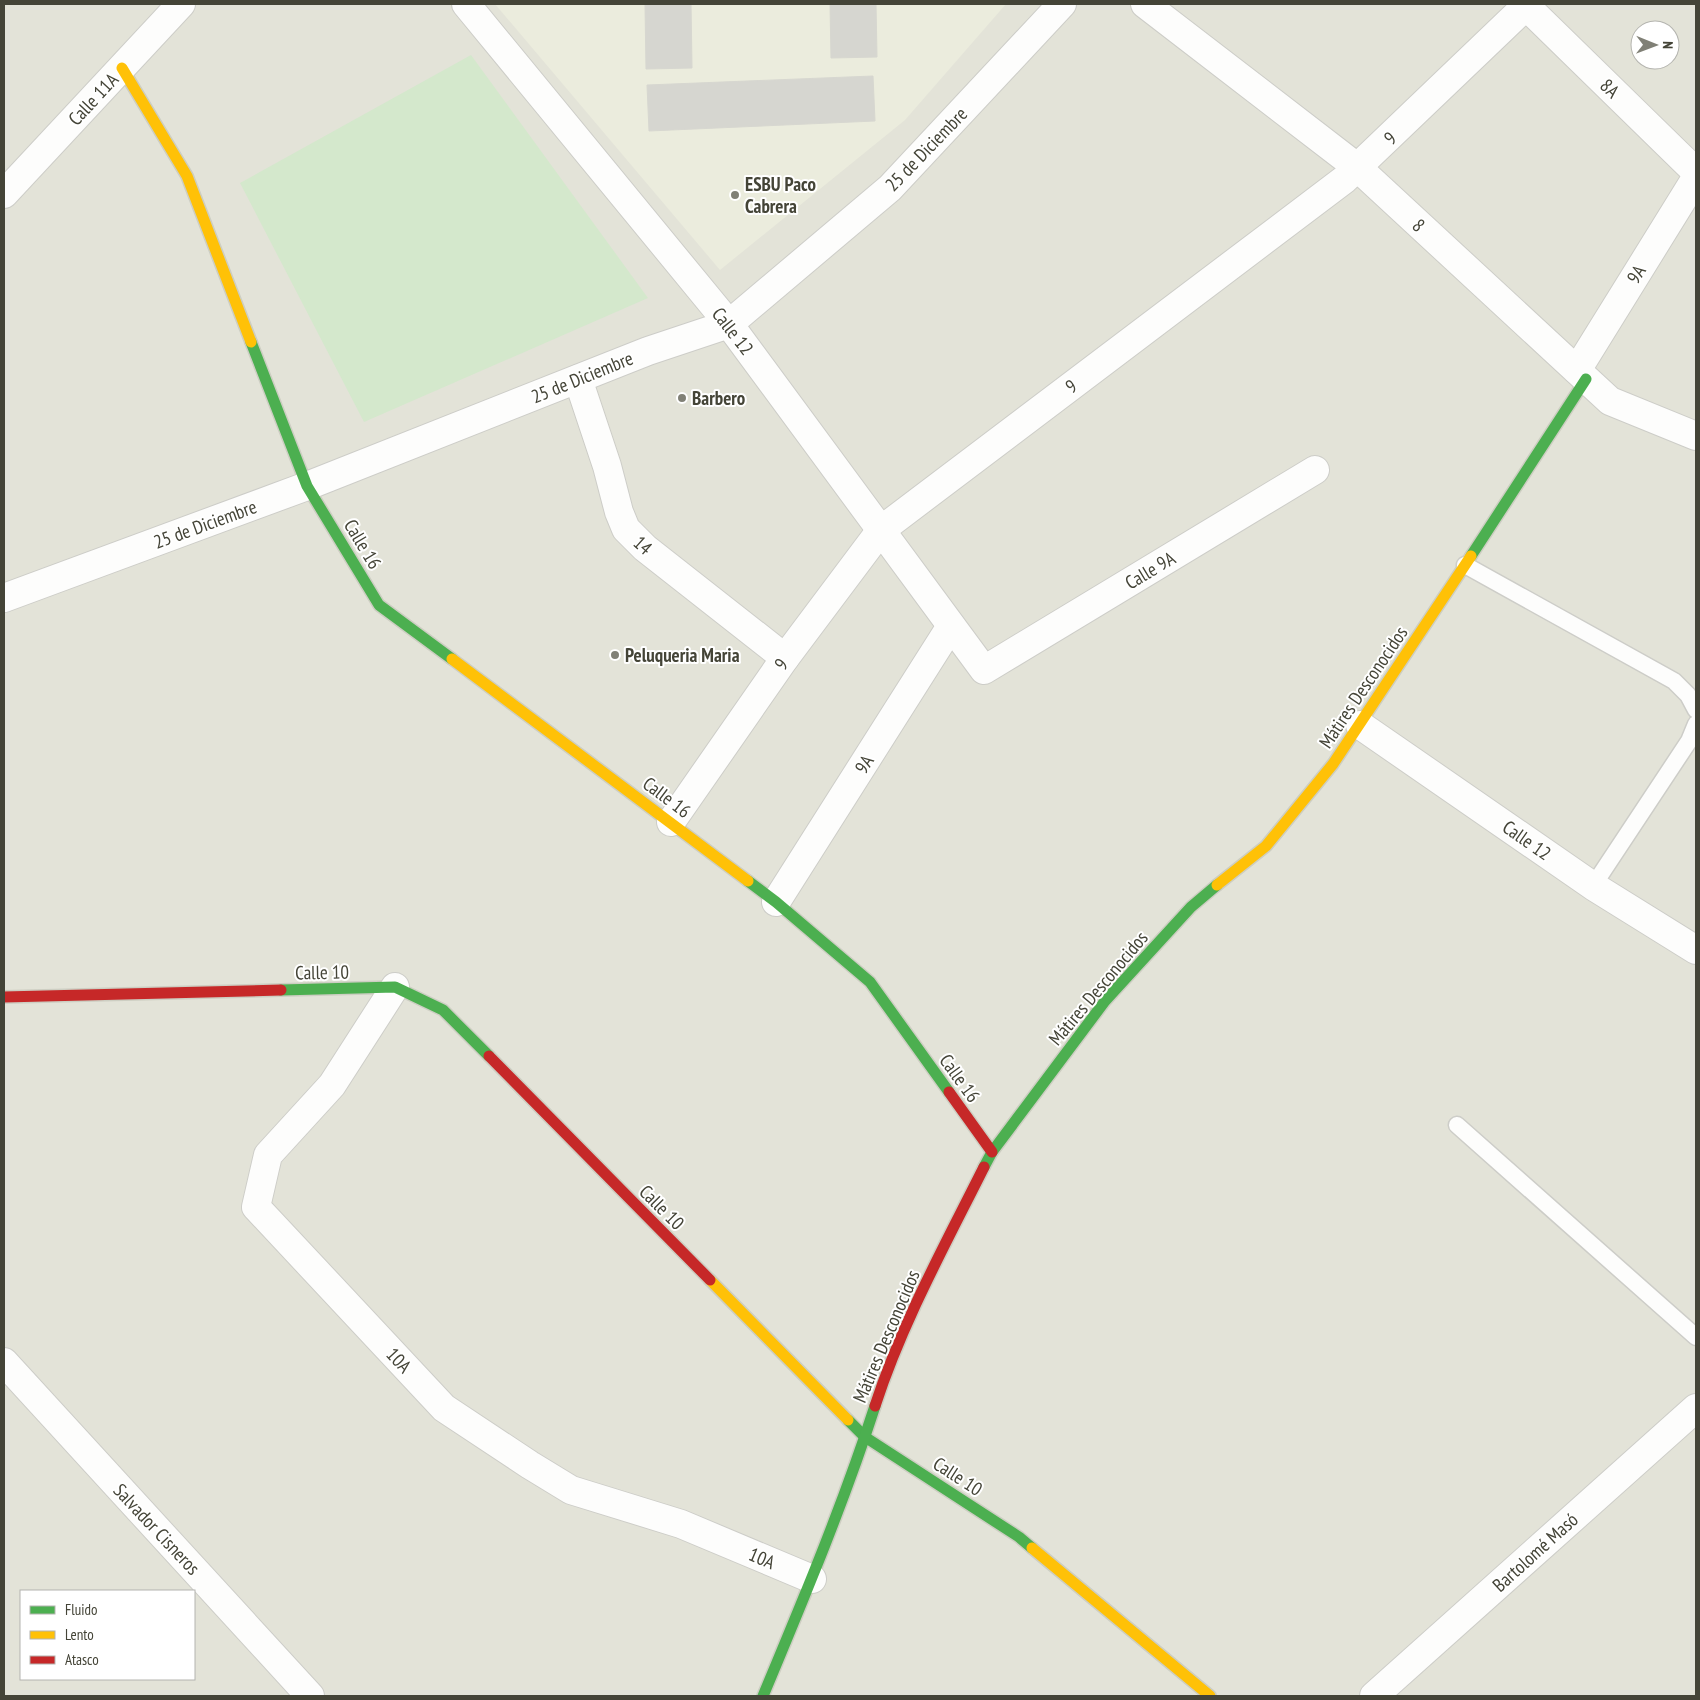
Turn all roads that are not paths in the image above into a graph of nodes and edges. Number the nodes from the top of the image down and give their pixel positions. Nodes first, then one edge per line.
1 (181, 4) edge
2 (466, 4) edge
3 (1062, 4) edge
4 (1145, 4) edge
5 (1526, 4) edge
6 (122, 68) junction
7 (1358, 168) junction
8 (1696, 172) edge
9 (1696, 178) edge
10 (4, 194) edge
11 (729, 324) junction
12 (1581, 374) junction
13 (578, 379) junction
14 (1696, 436) edge
15 (1315, 470) dead end
16 (307, 486) junction
17 (881, 530) junction
18 (1465, 565) junction
19 (4, 598) edge
20 (952, 626) junction
21 (785, 658) junction
22 (984, 670) joint
23 (1696, 710) edge
24 (1696, 724) edge
25 (1360, 725) junction
26 (671, 822) junction
27 (1593, 886) junction
28 (776, 902) junction
29 (1696, 950) edge
30 (395, 987) junction
31 (4, 997) edge
32 (1457, 1125) dead end
33 (992, 1152) junction
34 (1696, 1337) edge
35 (4, 1362) edge
36 (1696, 1408) edge
37 (865, 1436) junction
38 (812, 1579) junction
39 (310, 1696) edge
40 (763, 1696) edge
41 (1210, 1696) edge
42 (1374, 1696) edge

1 - 6 street, Calle 11A
2 - 11 street, Calle 12
3 - 11 street, 25 de Diciembre
4 - 7 street, 8
5 - 7 street, 9
5 - 8 street, 8A
6 - 10 street, Calle 11A
6 - 16 street, Calle 16
7 - 12 street, 8
7 - 17 street, 9
9 - 12 street, 9A
11 - 13 street, 25 de Diciembre
11 - 17 street, Calle 12
12 - 14 street, 8
12 - 18 street, Mátires Desconocidos
13 - 16 street, 25 de Diciembre
13 - 21 street, 14
15 - 22 street, Calle 9A
16 - 19 street, 25 de Diciembre
16 - 26 street, Calle 16
17 - 20 street, Calle 12
17 - 21 street, 9
18 - 23 lane
18 - 25 street, Mátires Desconocidos
20 - 22 street, Calle 12
20 - 28 street, 9A
21 - 26 street, 9
24 - 27 lane
25 - 27 street, Calle 12
25 - 33 street, Mátires Desconocidos
26 - 28 street, Calle 16
27 - 29 street, Calle 12
28 - 33 street, Calle 16
30 - 31 street, Calle 10
30 - 37 street, Calle 10
30 - 38 street, 10A
32 - 34 lane
33 - 37 street, Mátires Desconocidos
35 - 39 street, Salvador Cisneros
36 - 42 street, Bartolomé Masó
37 - 38 street, Mátires Desconocidos
37 - 41 street, Calle 10
38 - 40 street, Mátires Desconocidos

